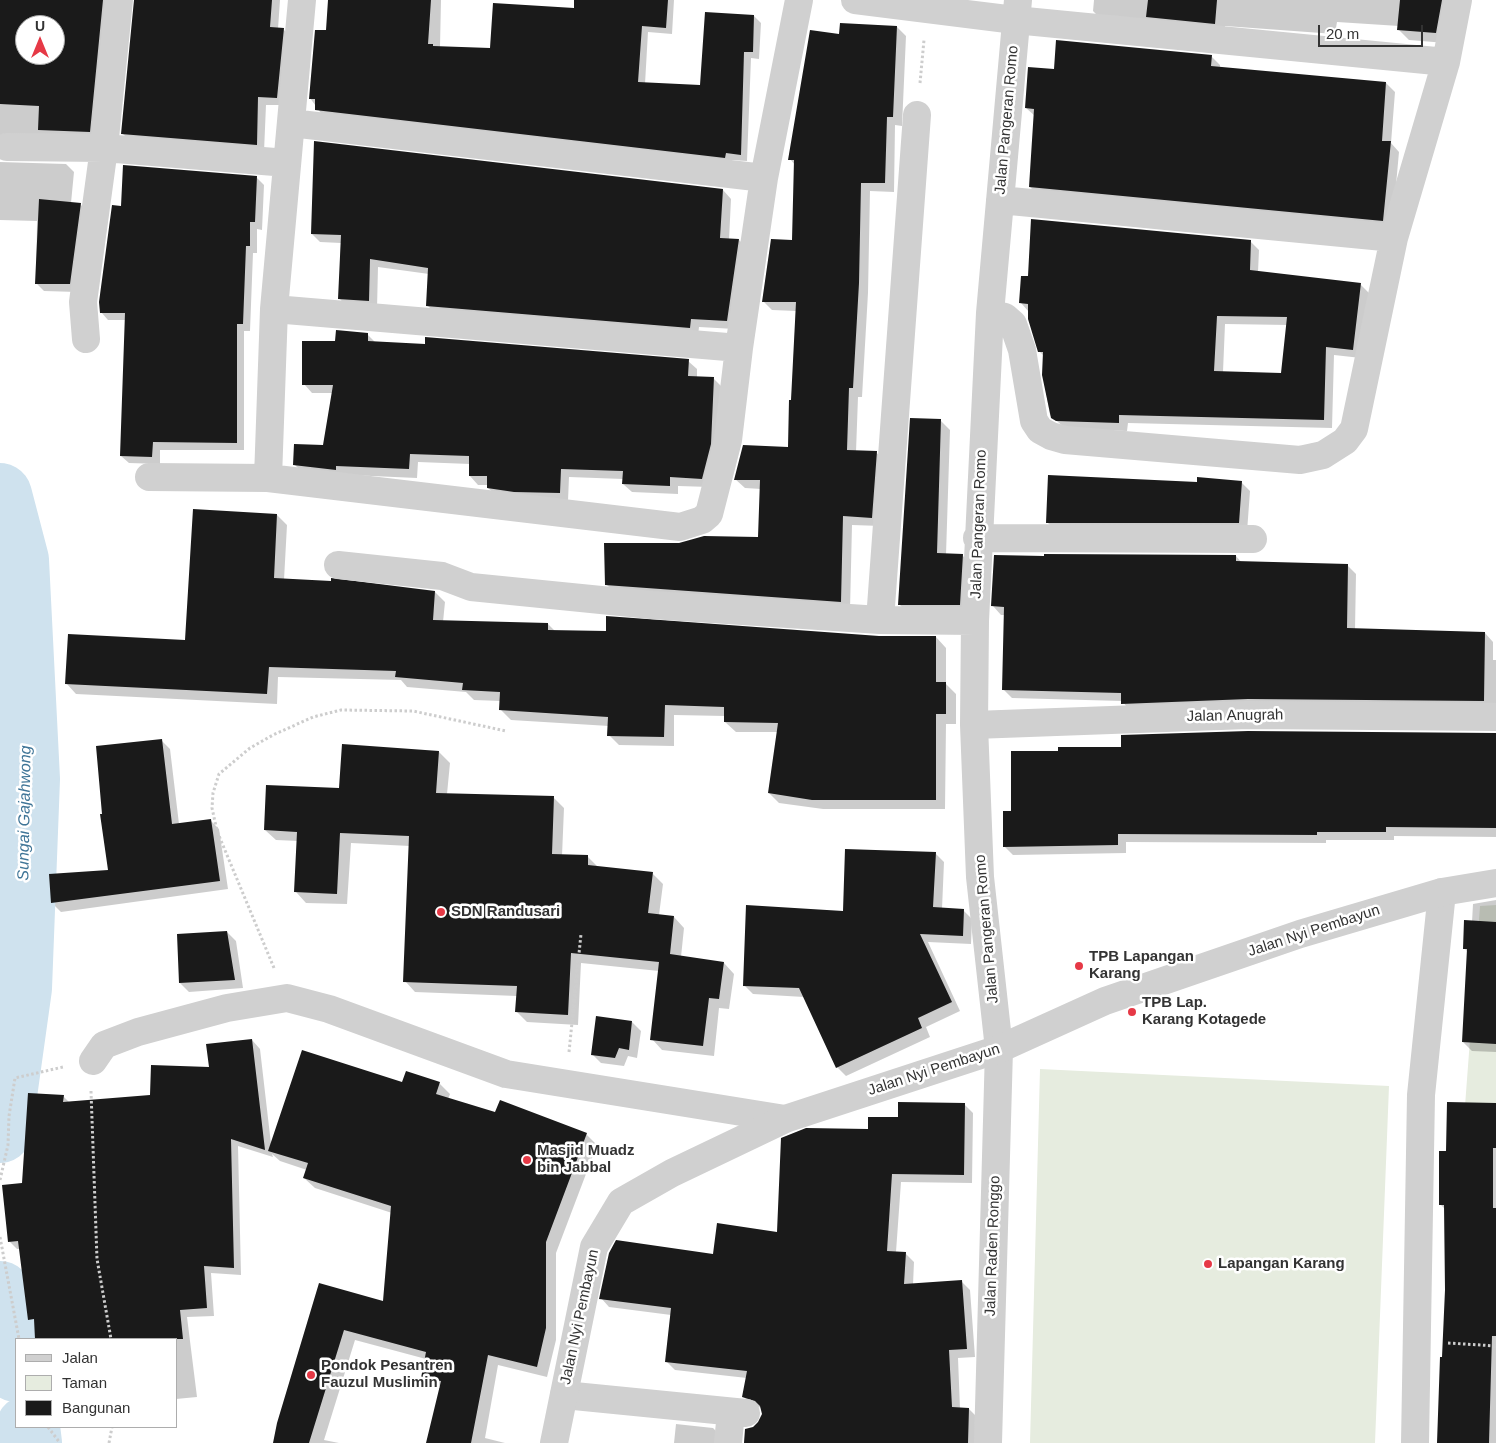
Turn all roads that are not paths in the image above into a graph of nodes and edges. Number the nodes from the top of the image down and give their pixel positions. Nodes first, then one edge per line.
1 (119, 0) edge
2 (302, 0) edge
3 (799, 0) edge
4 (855, 0) edge
5 (1458, 0) edge
6 (1016, 10) edge
7 (1446, 62) junction
8 (917, 115) road end
9 (291, 123) junction
10 (7, 147) dead end
11 (104, 148) junction
12 (287, 163) junction
13 (764, 178) junction
14 (1000, 200) junction
15 (1394, 238) junction
16 (274, 309) junction
17 (990, 313) junction
18 (86, 339) dead end
19 (739, 348) junction
20 (149, 477) dead end
21 (268, 478) junction
22 (978, 538) junction
23 (1253, 539) dead end
24 (338, 565) dead end
25 (880, 620) junction
26 (975, 622) junction
27 (1496, 717) edge
28 (974, 725) junction
29 (1496, 883) edge
30 (1442, 892) junction
31 (999, 1049) junction
32 (93, 1061) road end
33 (785, 1119) junction
34 (564, 1395) junction
35 (554, 1443) edge
36 (728, 1443) edge
37 (988, 1443) edge
38 (1415, 1443) edge

1 - 11 street
2 - 9 street
3 - 13 street
4 - 6 street
5 - 7 street
6 - 7 street
6 - 14 street, Jalan Pangeran Romo
7 - 15 street
8 - 25 street
9 - 12 street
9 - 13 street
10 - 11 street
11 - 12 street
11 - 18 street
12 - 16 street
13 - 19 street
14 - 15 street
14 - 17 street, Jalan Pangeran Romo
15 - 17 street
16 - 19 street
16 - 21 street
17 - 22 street, Jalan Pangeran Romo
19 - 21 street
20 - 21 street
22 - 23 street
22 - 26 street, Jalan Pangeran Romo
24 - 25 street
25 - 26 street
26 - 28 street, Jalan Pangeran Romo
27 - 28 street, Jalan Anugrah
28 - 31 street, Jalan Pangeran Romo
29 - 30 street, Jalan Nyi Pembayun
30 - 31 street, Jalan Nyi Pembayun
30 - 38 street
31 - 33 street, Jalan Nyi Pembayun
31 - 37 street, Jalan Raden Ronggo
32 - 33 street
33 - 34 street, Jalan Nyi Pembayun
34 - 35 street, Jalan Nyi Pembayun
34 - 36 street

